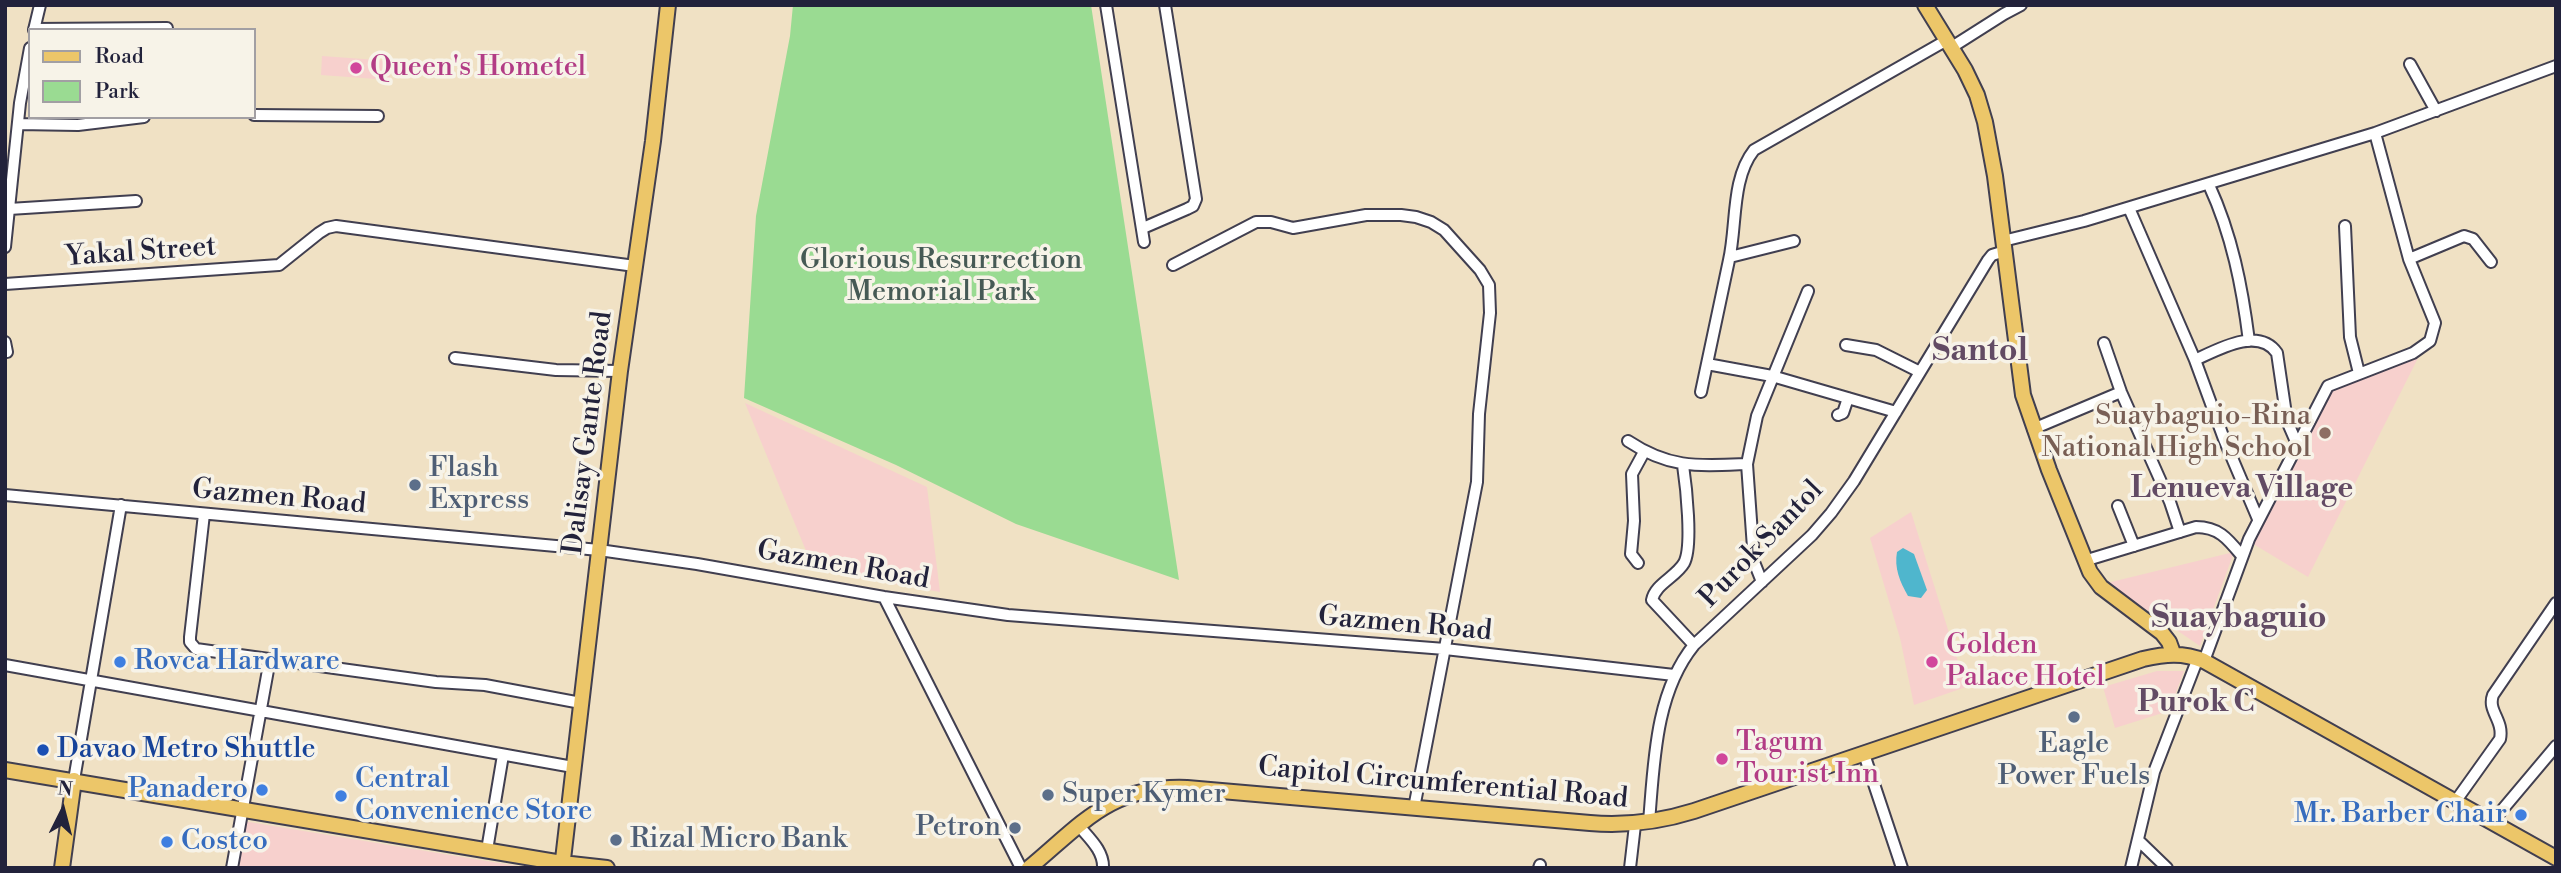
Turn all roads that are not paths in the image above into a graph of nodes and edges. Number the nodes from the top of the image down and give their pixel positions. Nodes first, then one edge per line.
1 (40, 5) edge
2 (668, 5) edge
3 (1106, 5) edge
4 (1165, 5) edge
5 (1925, 5) edge
6 (2021, 5) edge
7 (167, 27) dead end
8 (34, 28) edge
9 (100, 28) edge
10 (1950, 44) junction
11 (28, 61) edge
12 (2410, 64) dead end
13 (2556, 66) edge
14 (2436, 111) junction
15 (256, 115) edge
16 (378, 117) dead end
17 (128, 119) edge
18 (18, 124) junction
19 (2375, 133) junction
20 (2209, 185) junction
21 (136, 201) dead end
22 (2129, 208) junction
23 (9, 209) junction
24 (2345, 226) dead end
25 (1143, 228) junction
26 (1144, 242) dead end
27 (1794, 242) dead end
28 (2004, 246) junction
29 (5, 247) edge
30 (1730, 257) junction
31 (2409, 259) junction
32 (2491, 261) dead end
33 (1173, 265) dead end
34 (635, 266) junction
35 (5, 284) edge
36 (1808, 290) dead end
37 (2249, 341) junction
38 (2104, 343) dead end
39 (1846, 345) dead end
40 (455, 358) dead end
41 (2194, 360) junction
42 (1707, 364) junction
43 (620, 371) junction
44 (1920, 372) junction
45 (2359, 373) junction
46 (1772, 376) junction
47 (1701, 392) dead end
48 (2121, 392) junction
49 (1848, 398) junction
50 (1896, 412) junction
51 (1838, 415) dead end
52 (2033, 429) junction
53 (1628, 441) dead end
54 (2297, 444) junction
55 (1644, 452) junction
56 (1747, 464) junction
57 (1683, 465) junction
58 (5, 495) edge
59 (121, 505) junction
60 (2118, 506) dead end
61 (204, 514) junction
62 (2258, 519) junction
63 (2180, 532) junction
64 (2134, 547) junction
65 (599, 550) junction
66 (2242, 556) junction
67 (2084, 561) junction
68 (1638, 564) dead end
69 (1762, 582) junction
70 (884, 597) junction
71 (2556, 603) edge
72 (1694, 645) junction
73 (1445, 649) junction
74 (2173, 653) junction
75 (270, 659) junction
76 (2201, 660) junction
77 (5, 665) edge
78 (1674, 675) junction
79 (92, 681) junction
80 (580, 703) junction
81 (260, 711) junction
82 (2556, 746) edge
83 (1864, 754) junction
84 (503, 755) junction
85 (573, 767) junction
86 (5, 770) edge
87 (74, 780) junction
88 (2455, 802) junction
89 (1414, 808) junction
90 (242, 809) junction
91 (2492, 822) junction
92 (1642, 823) junction
93 (1079, 826) junction
94 (2138, 840) junction
95 (487, 850) junction
96 (2556, 858) edge
97 (562, 865) edge
98 (62, 868) edge
99 (232, 868) edge
100 (607, 868) edge
101 (1021, 868) edge
102 (1029, 868) edge
103 (1103, 868) edge
104 (1629, 868) edge
105 (1902, 868) edge
106 (2130, 868) edge
107 (2167, 868) edge

1 - 8 street
2 - 34 main road, Dalisay Gante Road
3 - 25 street
4 - 25 street
5 - 10 main road
6 - 10 street
7 - 9 street
10 - 28 main road
10 - 30 street
11 - 18 street
12 - 14 street
13 - 14 street
14 - 19 street
15 - 16 street
17 - 18 street
18 - 23 street
19 - 20 street
19 - 31 street
20 - 22 street
20 - 37 street
21 - 23 street
22 - 28 street
22 - 41 street
23 - 29 street
24 - 45 street
25 - 26 street
27 - 30 street
28 - 44 street, Purok Santol
28 - 52 main road
30 - 42 street
31 - 32 street
31 - 45 street
33 - 73 street
34 - 35 street, Yakal Street
34 - 43 main road, Dalisay Gante Road
36 - 46 street
37 - 41 street
37 - 54 street
38 - 48 street
39 - 44 street
40 - 43 street
41 - 62 street
42 - 46 street
42 - 47 street
43 - 65 main road, Dalisay Gante Road
44 - 50 street, Purok Santol
45 - 54 street
46 - 49 street
46 - 56 street
48 - 52 street
48 - 63 street
49 - 50 street
49 - 51 street
50 - 69 street, Purok Santol
52 - 67 main road
53 - 55 street
54 - 62 street
55 - 57 street
55 - 68 street
56 - 57 street
56 - 69 street
57 - 72 street
58 - 59 street, Gazmen Road
59 - 61 street, Gazmen Road
59 - 79 street
60 - 64 street
61 - 65 street, Gazmen Road
61 - 75 street
62 - 66 street
63 - 64 street
63 - 66 street
64 - 67 street
65 - 70 street, Gazmen Road
65 - 80 main road, Dalisay Gante Road
66 - 76 street
67 - 74 main road
69 - 72 street, Purok Santol
70 - 73 street, Gazmen Road
70 - 101 street
71 - 88 street
72 - 78 street, Purok Santol
73 - 78 street, Gazmen Road
73 - 89 street
74 - 76 main road, Capitol Circumferential Road
74 - 83 main road, Capitol Circumferential Road
75 - 80 street
75 - 81 street
76 - 88 main road, Capitol Circumferential Road
76 - 94 street
77 - 79 street
78 - 92 street, Purok Santol
79 - 81 street
79 - 87 street
80 - 85 main road, Dalisay Gante Road
81 - 84 street
81 - 90 street
82 - 91 street
83 - 92 main road, Capitol Circumferential Road
83 - 105 street
84 - 85 street
84 - 95 street
85 - 97 main road, Dalisay Gante Road
86 - 87 main road
87 - 90 main road
87 - 98 main road
88 - 91 main road, Capitol Circumferential Road
89 - 92 main road, Capitol Circumferential Road
89 - 93 main road, Capitol Circumferential Road
90 - 95 main road
90 - 99 street
91 - 96 main road, Capitol Circumferential Road
92 - 104 street, Purok Santol
93 - 102 main road, Capitol Circumferential Road
93 - 103 street
94 - 106 street
94 - 107 street
95 - 97 main road
97 - 100 main road

